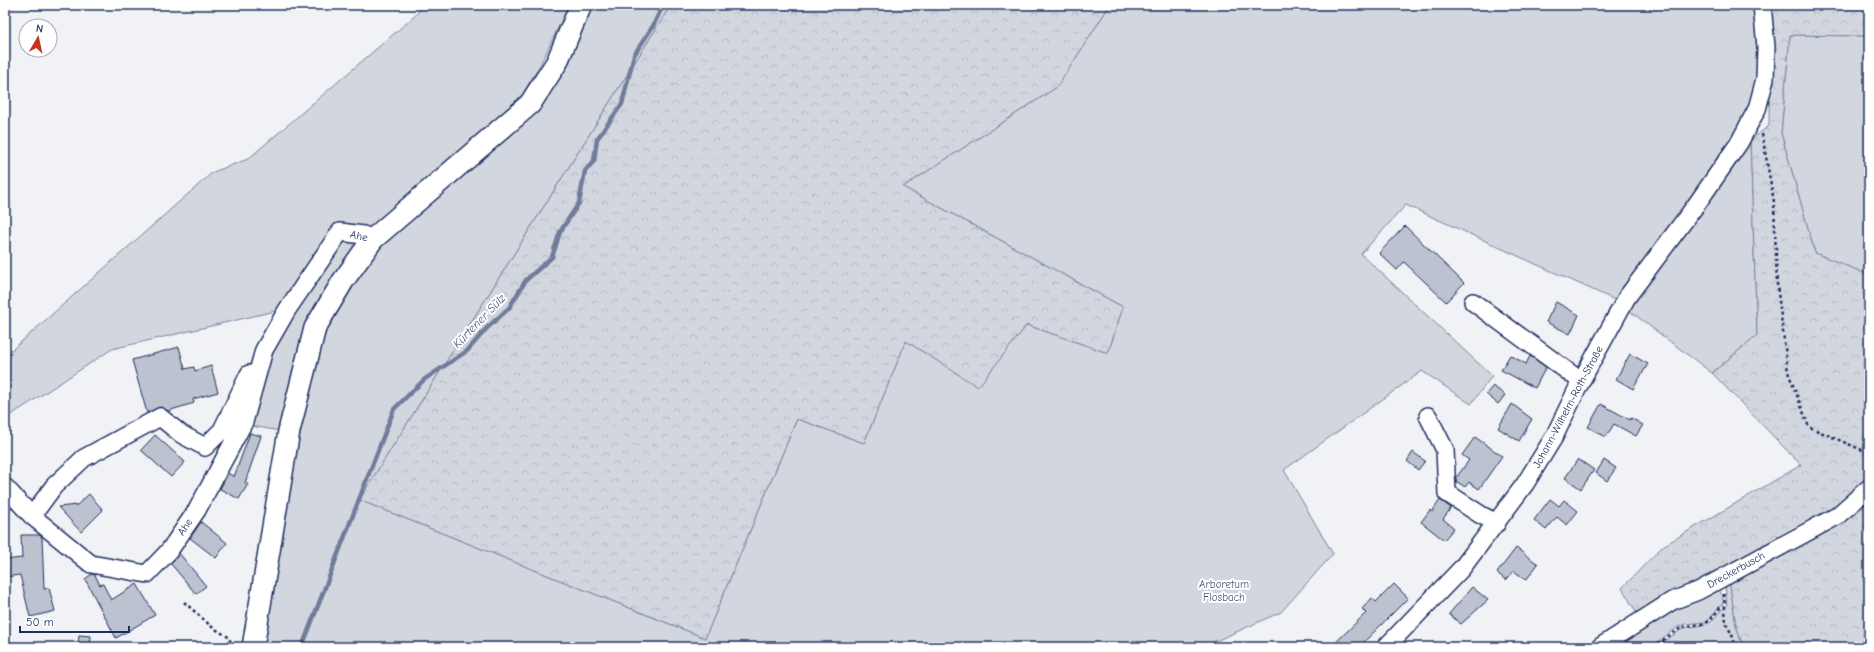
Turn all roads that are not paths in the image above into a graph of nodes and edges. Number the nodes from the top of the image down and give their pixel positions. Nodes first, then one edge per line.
1 (581, 5) edge
2 (1762, 5) edge
3 (374, 239) junction
4 (1473, 302) dead end
5 (264, 350) junction
6 (1581, 381) junction
7 (1428, 416) dead end
8 (5, 487) edge
9 (1869, 488) edge
10 (32, 516) junction
11 (1497, 523) junction
12 (254, 647) edge
13 (1386, 647) edge
14 (1600, 647) edge

1 - 3 main road
2 - 6 street, Johann-Wilhelm-Roth-Straße
3 - 5 street, Ahe
3 - 12 main road
4 - 6 street
5 - 10 street, Ahe
5 - 10 street, Ahe
6 - 11 street, Johann-Wilhelm-Roth-Straße
7 - 11 street
8 - 10 street, Ahe
9 - 14 street, Dreckerbusch
11 - 13 street, Johann-Wilhelm-Roth-Straße

